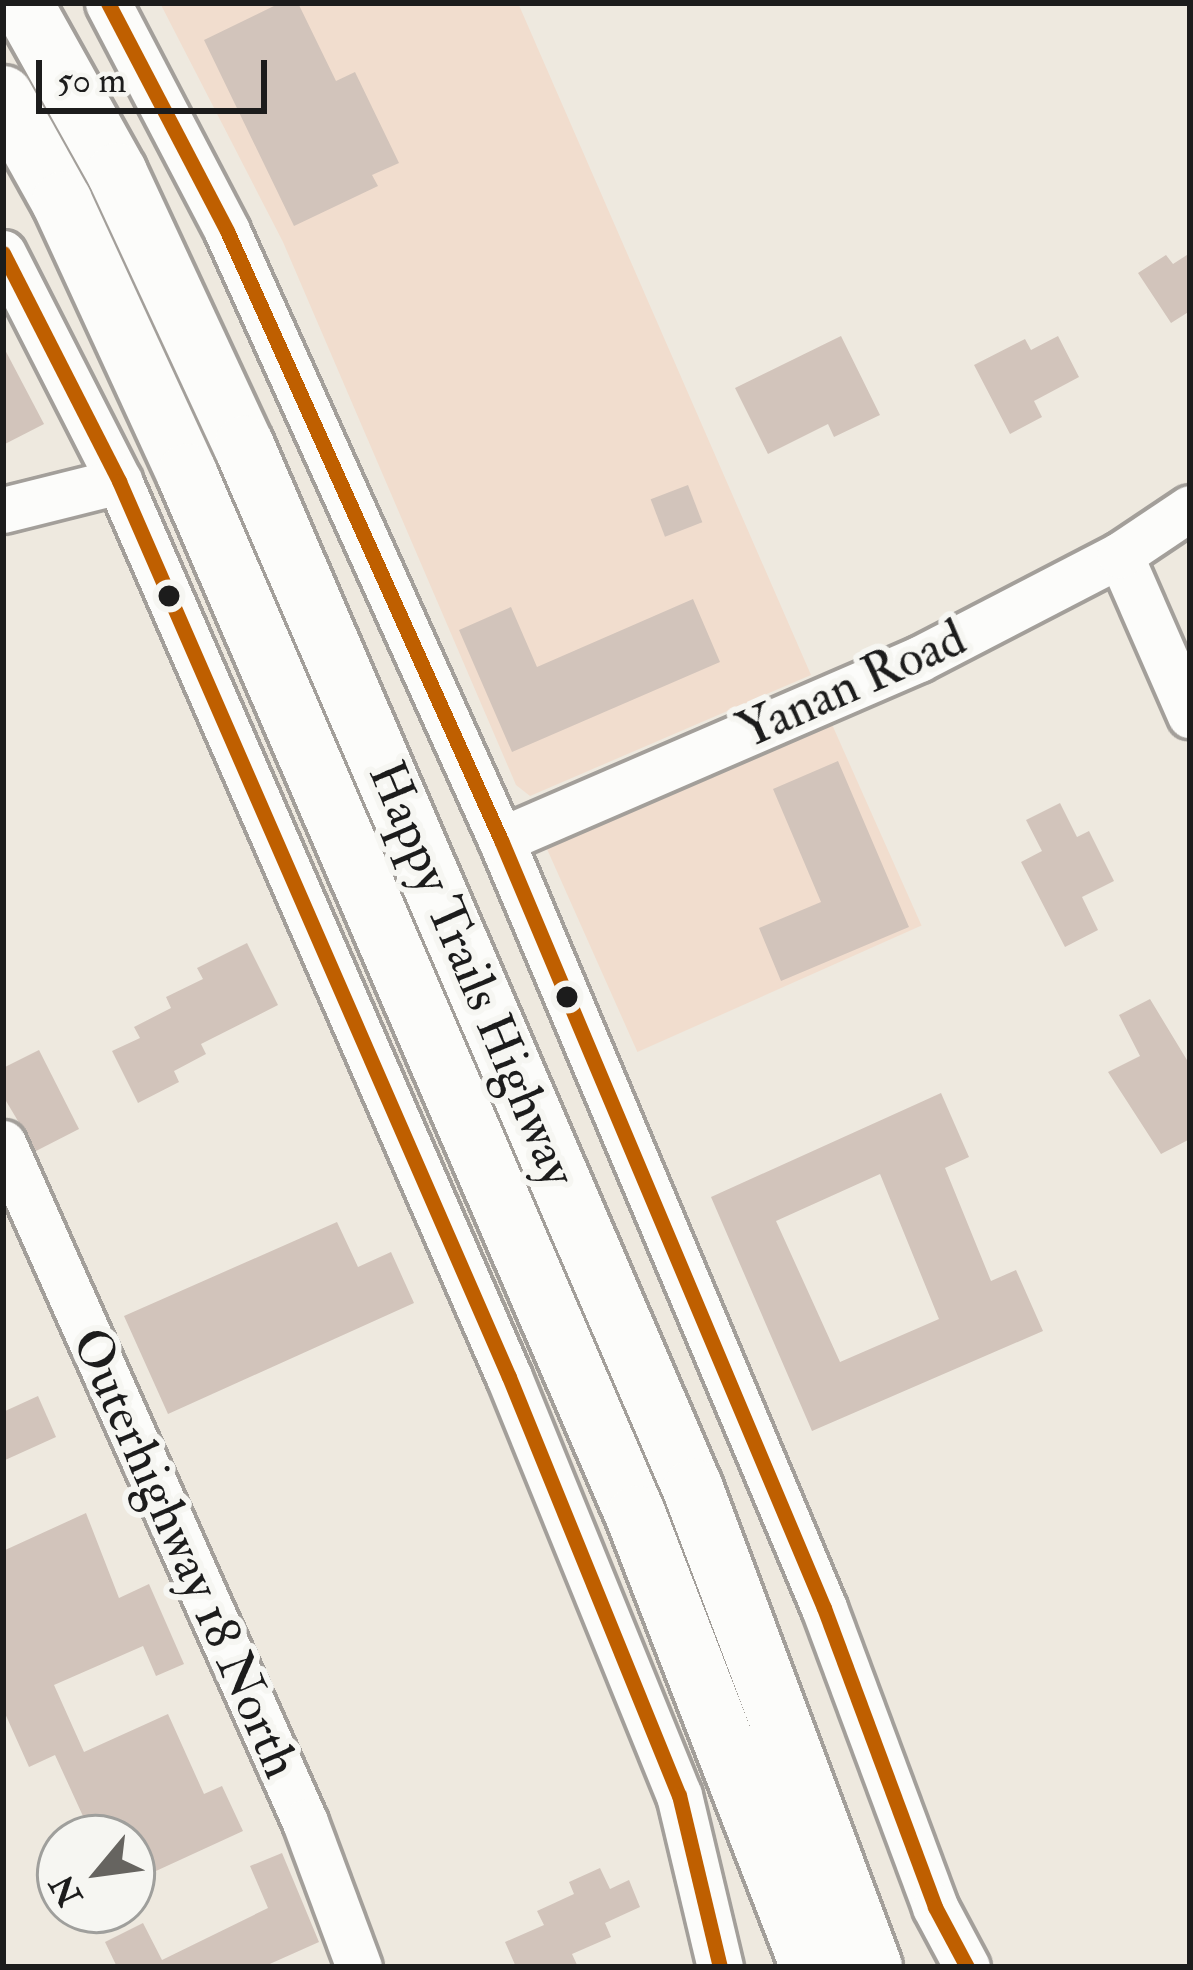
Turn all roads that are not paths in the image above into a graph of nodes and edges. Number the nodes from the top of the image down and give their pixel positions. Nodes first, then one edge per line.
1 (22, 3) edge
2 (108, 3) edge
3 (3, 96) edge
4 (3, 253) edge
5 (119, 481) junction
6 (1190, 508) edge
7 (3, 510) edge
8 (1120, 555) junction
9 (1190, 715) edge
10 (501, 840) junction
11 (3, 1143) edge
12 (359, 1967) edge
13 (720, 1967) edge
14 (811, 1967) edge
15 (872, 1967) edge
16 (967, 1967) edge

1 - 15 main road, Happy Trails Highway
2 - 10 street
3 - 14 main road, Happy Trails Highway
4 - 5 street
5 - 7 street
5 - 13 street
6 - 8 street, Yanan Road
8 - 9 street
8 - 10 street, Yanan Road
10 - 16 street
11 - 12 street, Outerhighway 18 North

